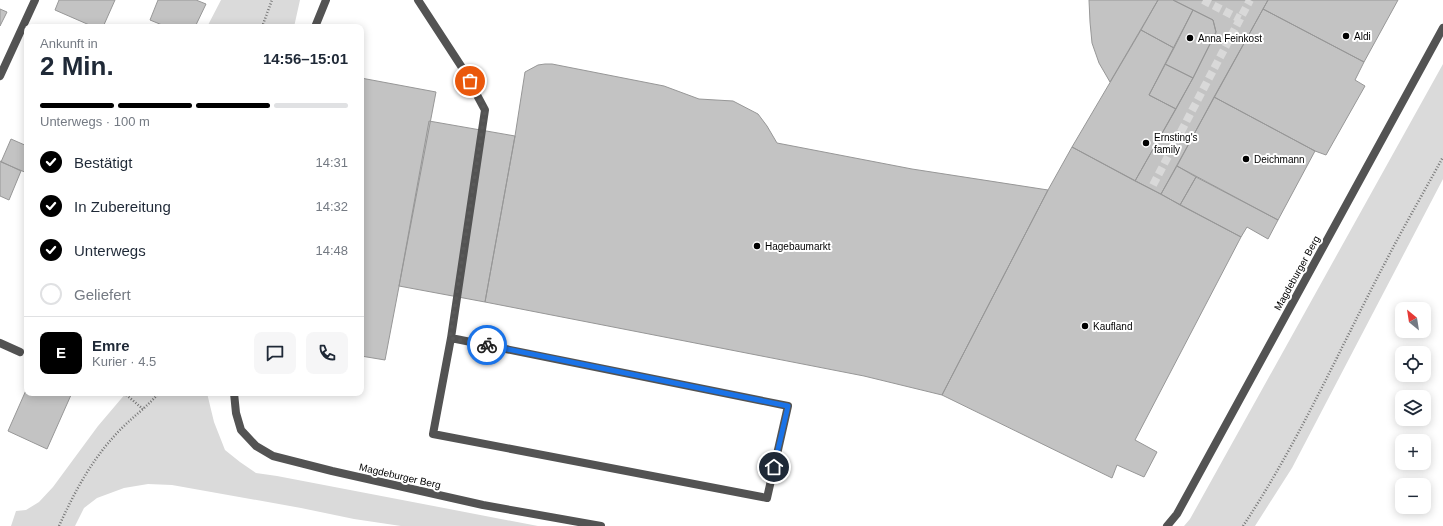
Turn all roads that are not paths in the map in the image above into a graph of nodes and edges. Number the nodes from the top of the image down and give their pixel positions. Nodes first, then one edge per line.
1 (35, 0) edge
2 (326, 0) edge
3 (418, 0) edge
4 (316, 24) edge
5 (1443, 28) edge
6 (0, 76) edge
7 (450, 338) junction
8 (0, 343) edge
9 (20, 352) dead end
10 (234, 396) edge
11 (601, 526) edge
12 (1167, 526) edge

1 - 6 street
2 - 4 street
3 - 7 street
5 - 12 street, Magdeburger Berg
7 - 7 street
8 - 9 street
10 - 11 street, Magdeburger Berg

